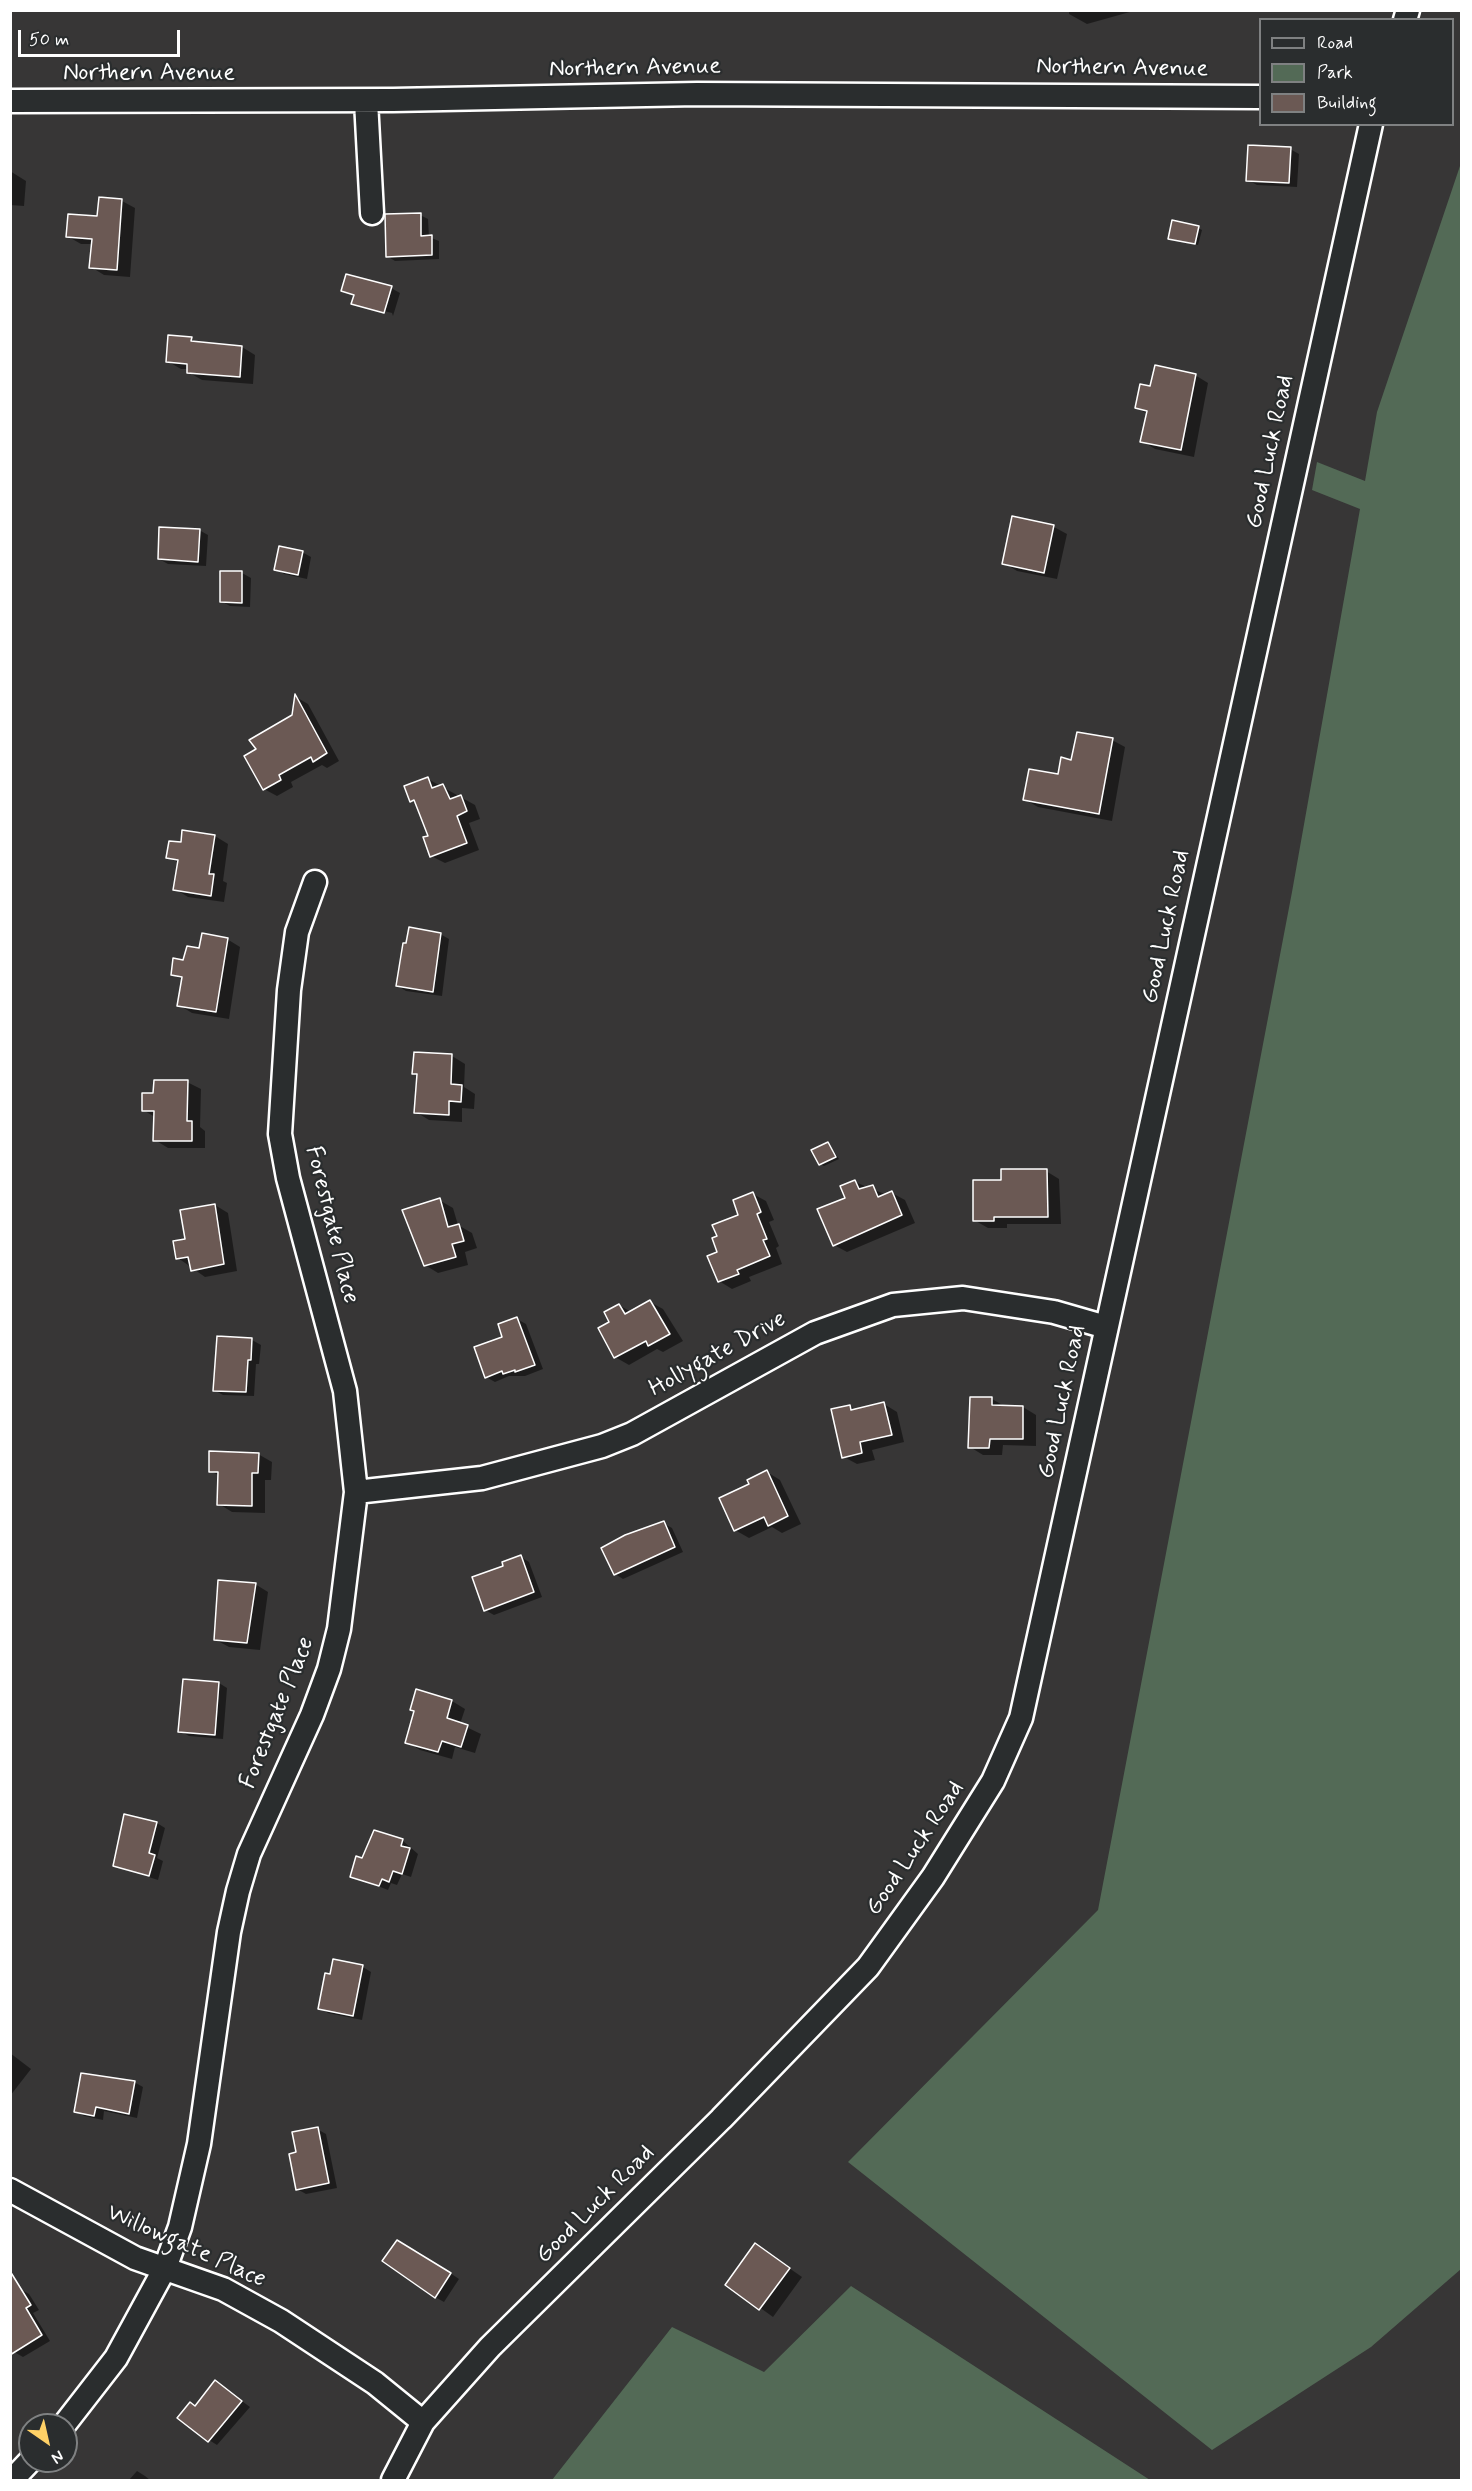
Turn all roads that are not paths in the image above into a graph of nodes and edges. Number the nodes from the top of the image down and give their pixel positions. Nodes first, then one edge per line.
1 (1259, 98) edge
2 (10, 101) edge
3 (366, 101) junction
4 (1371, 126) edge
5 (372, 213) dead end
6 (315, 882) dead end
7 (1106, 1327) junction
8 (356, 1492) junction
9 (10, 2190) edge
10 (165, 2268) junction
11 (73, 2413) edge
12 (423, 2422) junction
13 (393, 2481) edge

1 - 3 street, Northern Avenue
2 - 3 street, Northern Avenue
3 - 5 street
4 - 7 street, Good Luck Road
6 - 8 street, Forestgate Place
7 - 8 street, Hollygate Drive
7 - 12 street, Good Luck Road
8 - 10 street, Forestgate Place
9 - 10 street, Willowgate Place
10 - 11 street, Forestgate Place
10 - 12 street, Willowgate Place
12 - 13 street, Good Luck Road

